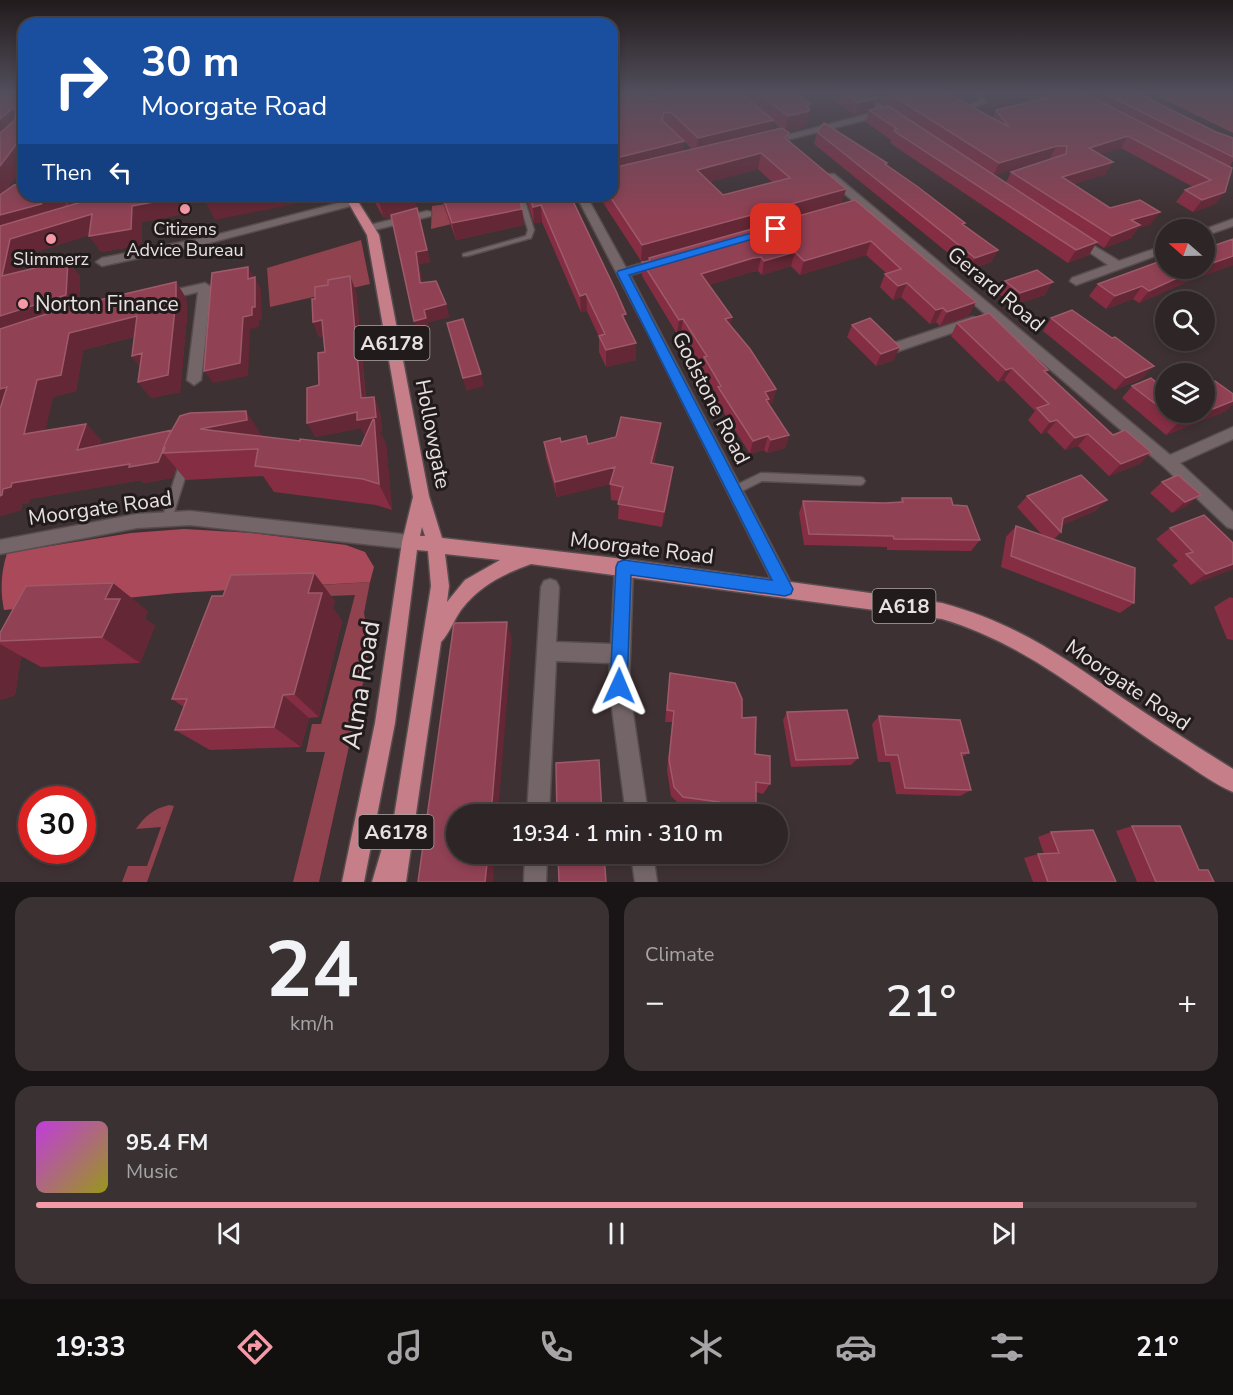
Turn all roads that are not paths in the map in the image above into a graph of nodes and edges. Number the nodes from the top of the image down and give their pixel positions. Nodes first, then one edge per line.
1 (800, 133) edge
2 (761, 143) edge
3 (819, 167) edge
4 (344, 201) edge
5 (352, 201) edge
6 (522, 201) joint
7 (584, 201) edge
8 (487, 207) edge
9 (427, 214) dead end
10 (1233, 222) edge
11 (370, 228) junction
12 (1215, 229) edge
13 (1070, 234) edge
14 (1155, 252) edge
15 (465, 255) dead end
16 (668, 260) edge
17 (102, 262) dead end
18 (1118, 266) junction
19 (622, 273) junction
20 (1076, 281) dead end
21 (155, 298) edge
22 (995, 314) junction
23 (896, 347) edge
24 (194, 380) dead end
25 (1233, 433) edge
26 (186, 460) edge
27 (1168, 462) junction
28 (860, 482) dead end
29 (735, 490) junction
30 (421, 496) junction
31 (167, 519) junction
32 (1233, 522) edge
33 (410, 542) junction
34 (436, 546) junction
35 (0, 547) edge
36 (530, 556) junction
37 (624, 567) junction
38 (550, 587) dead end
39 (785, 589) junction
40 (432, 643) junction
41 (547, 651) junction
42 (619, 654) junction
43 (1233, 781) edge
44 (409, 783) junction
45 (539, 804) edge
46 (636, 804) edge
47 (536, 864) edge
48 (643, 864) edge
49 (352, 882) edge
50 (384, 882) edge
51 (395, 882) edge
52 (535, 882) edge
53 (646, 882) edge

1 - 2 street
3 - 22 street, Gerard Road
4 - 17 street
5 - 11 main road, Hollowgate / A6178
6 - 8 street
6 - 15 lane
7 - 19 street, Godstone Road
9 - 11 street
10 - 12 street
11 - 30 main road, Hollowgate / A6178
13 - 18 street
14 - 18 street
16 - 19 street
18 - 20 street
19 - 29 street, Godstone Road
21 - 24 street
22 - 23 street
22 - 27 street, Gerard Road
25 - 27 street
26 - 31 lane
27 - 32 street, Gerard Road
28 - 29 lane
29 - 39 street, Godstone Road
30 - 33 main road, Alma Road / A6178
30 - 34 main road, Hollowgate / A6178
31 - 33 street, Moorgate Road
31 - 35 street, Moorgate Road
33 - 34 main road, Moorgate Road
33 - 49 main road, Alma Road / A6178
34 - 36 main road, Moorgate Road / A618
34 - 40 main road, A6178
36 - 37 main road, Moorgate Road / A618
36 - 40 main road, A618
37 - 39 main road, Moorgate Road / A618
37 - 42 street
38 - 41 street
39 - 43 main road, Moorgate Road / A618
40 - 44 main road, A6178
41 - 42 street
41 - 45 street
42 - 46 street
44 - 50 main road, A6178
44 - 51 main road, A6178
47 - 52 street
48 - 53 street

